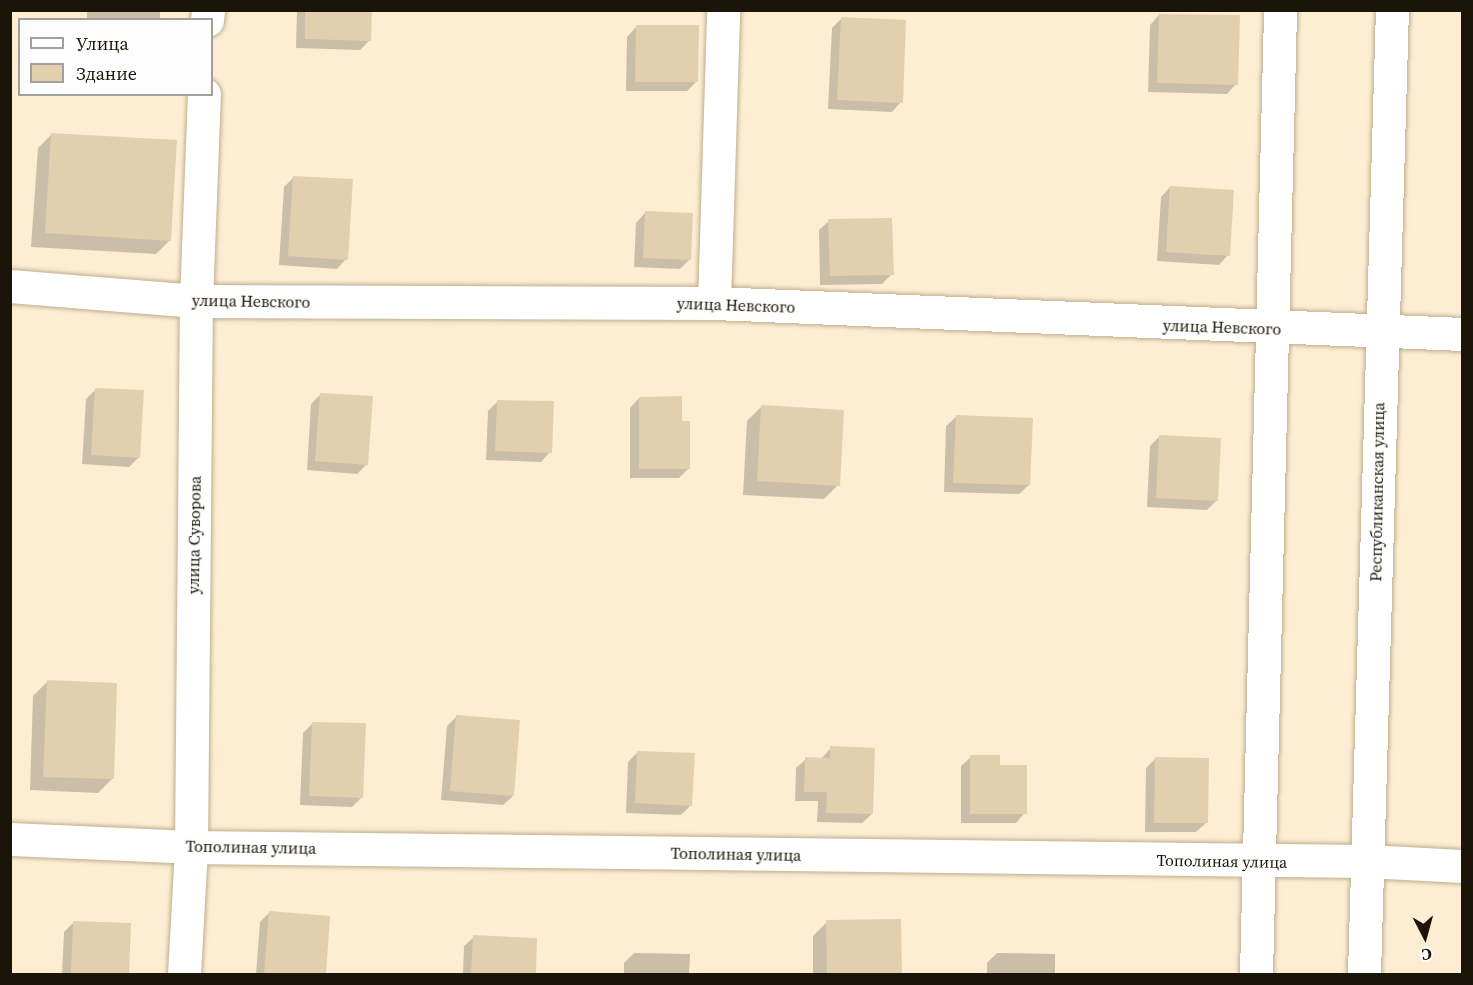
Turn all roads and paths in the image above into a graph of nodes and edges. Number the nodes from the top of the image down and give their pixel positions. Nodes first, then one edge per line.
1 (723, 10) edge
2 (1280, 10) edge
3 (1392, 10) edge
4 (204, 96) edge
5 (10, 286) edge
6 (196, 301) junction
7 (714, 303) junction
8 (1271, 329) junction
9 (1381, 332) junction
10 (1462, 334) edge
11 (10, 839) edge
12 (191, 846) junction
13 (1367, 861) junction
14 (1260, 862) junction
15 (1462, 866) edge
16 (184, 975) edge
17 (1256, 975) edge
18 (1364, 975) edge

1 - 7 street
2 - 8 street
3 - 9 street, Республиканская улица
4 - 6 street, улица Суворова
5 - 6 street, улица Невского
6 - 7 street, улица Невского
6 - 12 street, улица Суворова
7 - 8 street, улица Невского
8 - 9 street, улица Невского
8 - 14 street
9 - 10 street, улица Невского
9 - 13 street, Республиканская улица
11 - 12 street, Тополиная улица
12 - 14 street, Тополиная улица
12 - 16 street, улица Суворова
13 - 14 street, Тополиная улица
13 - 15 street, Тополиная улица
13 - 18 street, Республиканская улица
14 - 17 street

